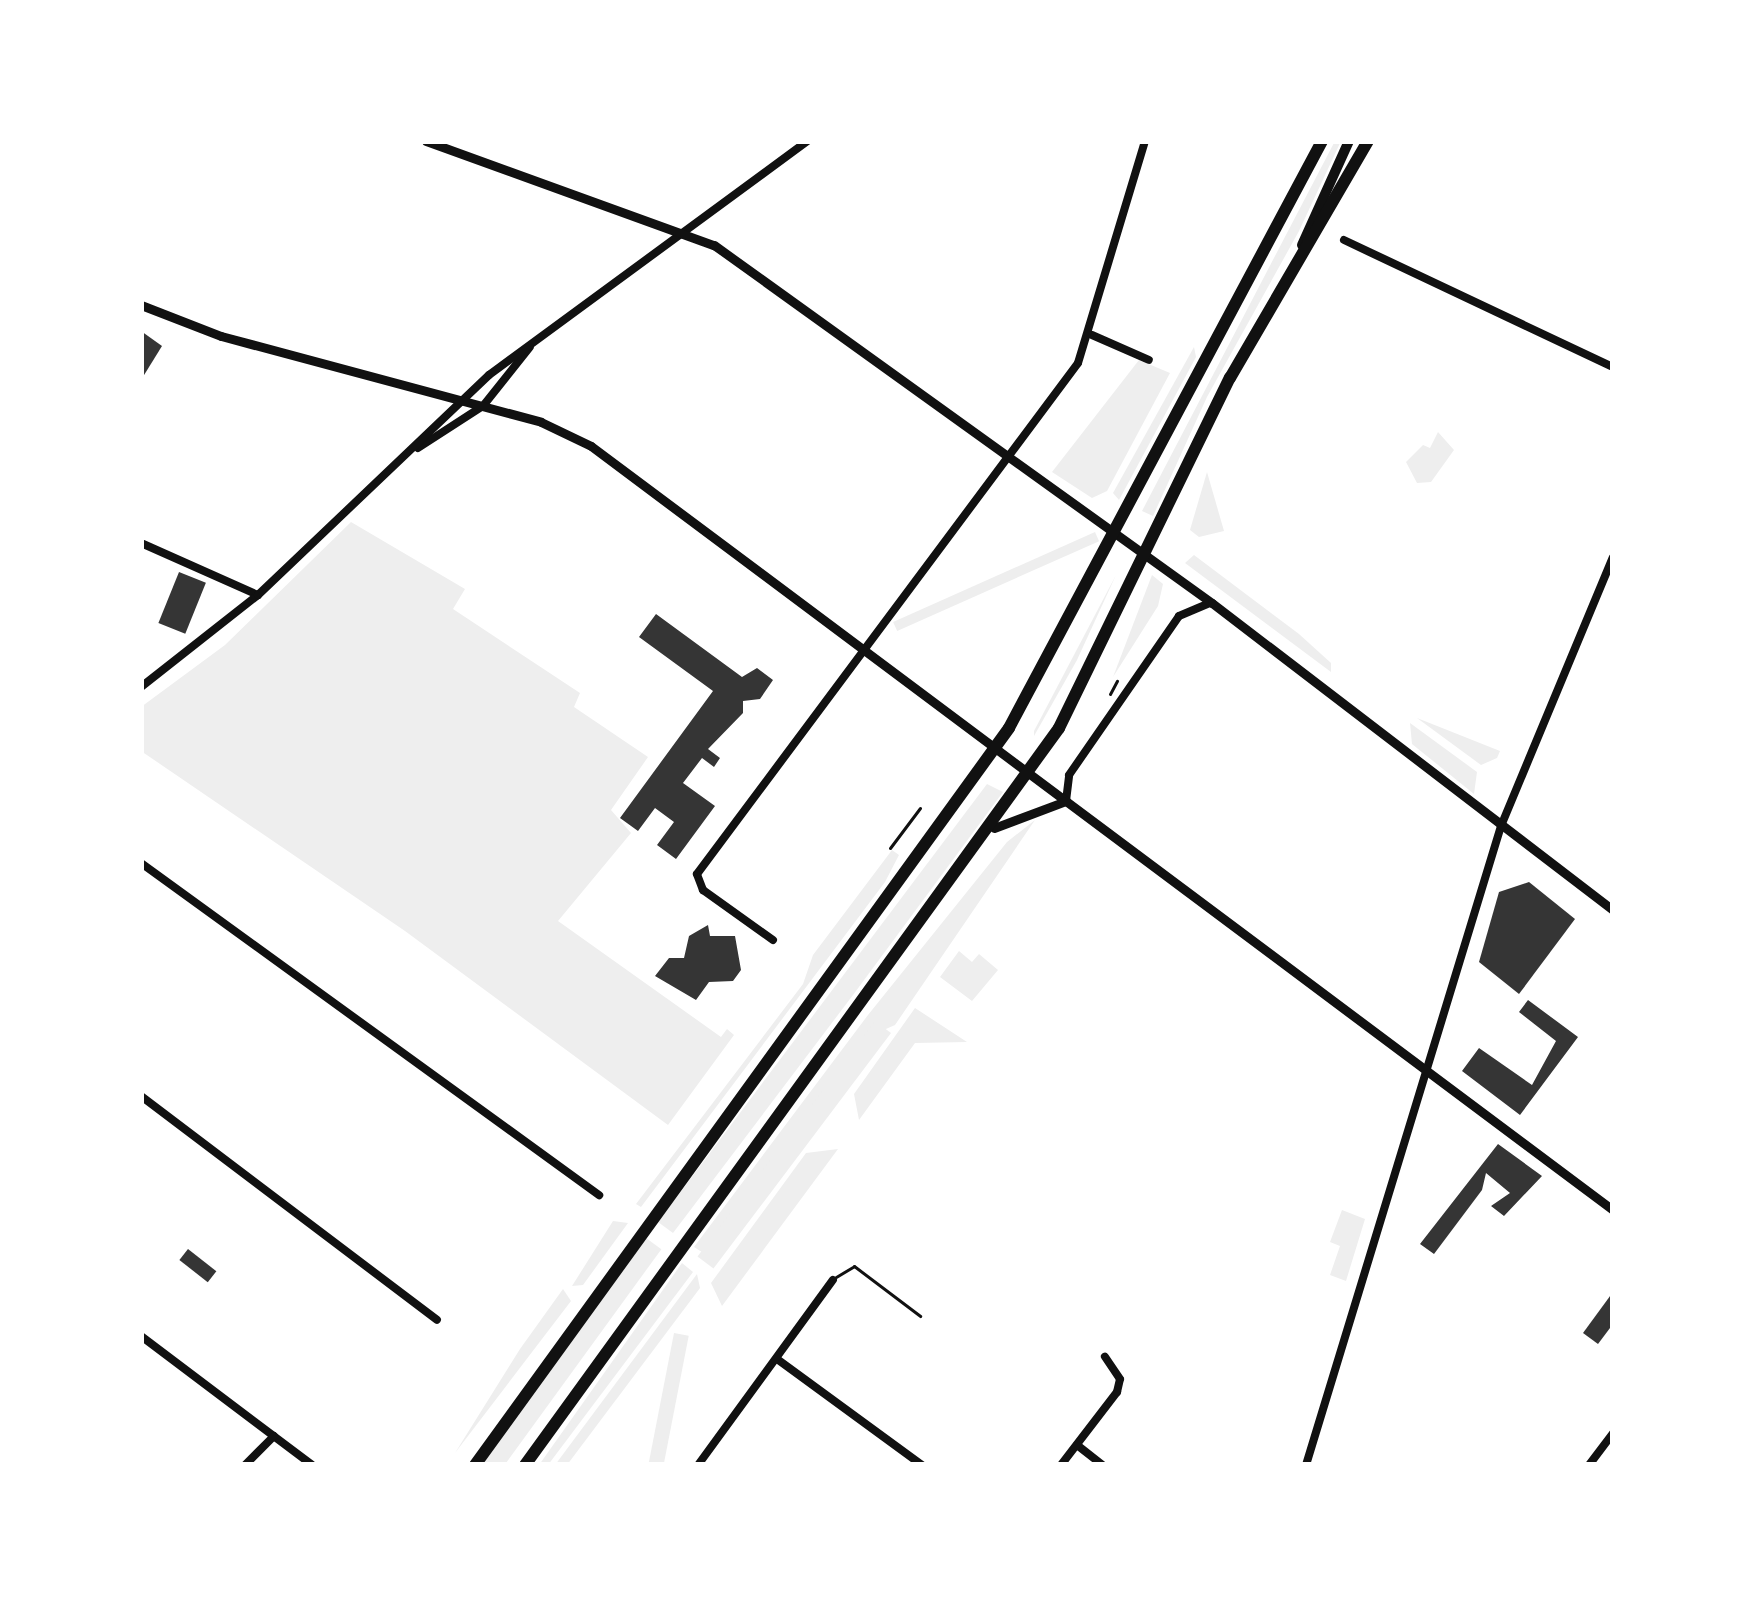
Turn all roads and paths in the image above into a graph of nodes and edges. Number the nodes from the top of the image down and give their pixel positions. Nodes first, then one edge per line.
1 (426, 141) edge
2 (808, 141) edge
3 (1145, 141) edge
4 (1322, 141) edge
5 (1349, 141) edge
6 (1369, 141) edge
7 (683, 229) junction
8 (1343, 240) dead end
9 (1294, 265) junction
10 (141, 304) edge
11 (1092, 335) junction
12 (535, 340) junction
13 (1149, 360) dead end
14 (1613, 367) edge
15 (459, 399) junction
16 (483, 406) junction
17 (407, 455) junction
18 (1006, 458) junction
19 (1115, 535) junction
20 (141, 543) edge
21 (1146, 556) junction
22 (1613, 557) edge
23 (258, 595) junction
24 (1212, 603) junction
25 (864, 648) junction
26 (141, 687) edge
27 (997, 747) junction
28 (1030, 773) junction
29 (1066, 801) junction
30 (920, 808) dead end
31 (1501, 826) junction
32 (994, 827) junction
33 (890, 848) dead end
34 (141, 863) edge
35 (1613, 910) edge
36 (773, 940) dead end
37 (1429, 1071) junction
38 (141, 1096) edge
39 (599, 1196) dead end
40 (1613, 1210) edge
41 (833, 1280) joint
42 (920, 1316) dead end
43 (436, 1320) dead end
44 (141, 1336) edge
45 (1105, 1357) dead end
46 (776, 1359) junction
47 (1613, 1433) edge
48 (274, 1436) junction
49 (1077, 1445) junction
50 (244, 1465) edge
51 (312, 1465) edge
52 (475, 1465) edge
53 (526, 1465) edge
54 (698, 1465) edge
55 (922, 1465) edge
56 (1061, 1465) edge
57 (1103, 1465) edge
58 (1306, 1465) edge
59 (1589, 1465) edge

1 - 7 street
2 - 7 street
3 - 11 street
4 - 19 main road
5 - 9 main road
6 - 9 main road
7 - 12 street
7 - 18 street
8 - 14 street
9 - 21 main road
10 - 15 street
11 - 13 street
11 - 18 street
12 - 15 street
12 - 16 street
15 - 16 street
15 - 17 street
16 - 17 street
16 - 25 street
17 - 23 street
18 - 19 street
18 - 25 street
19 - 21 street
19 - 27 main road
20 - 23 street
21 - 24 street
21 - 28 main road
22 - 31 street
23 - 26 street
24 - 29 street
24 - 31 street
25 - 27 street
25 - 36 street
27 - 28 street
27 - 52 main road
28 - 29 street
28 - 32 main road
29 - 32 street
29 - 37 street
30 - 33 path
31 - 35 street
31 - 37 street
32 - 53 main road
34 - 39 street
37 - 40 street
37 - 58 street
38 - 43 street
41 - 42 lane
41 - 46 street
44 - 48 street
45 - 49 street
46 - 54 street
46 - 55 street
47 - 59 street
48 - 50 street
48 - 51 street
49 - 56 street
49 - 57 street

